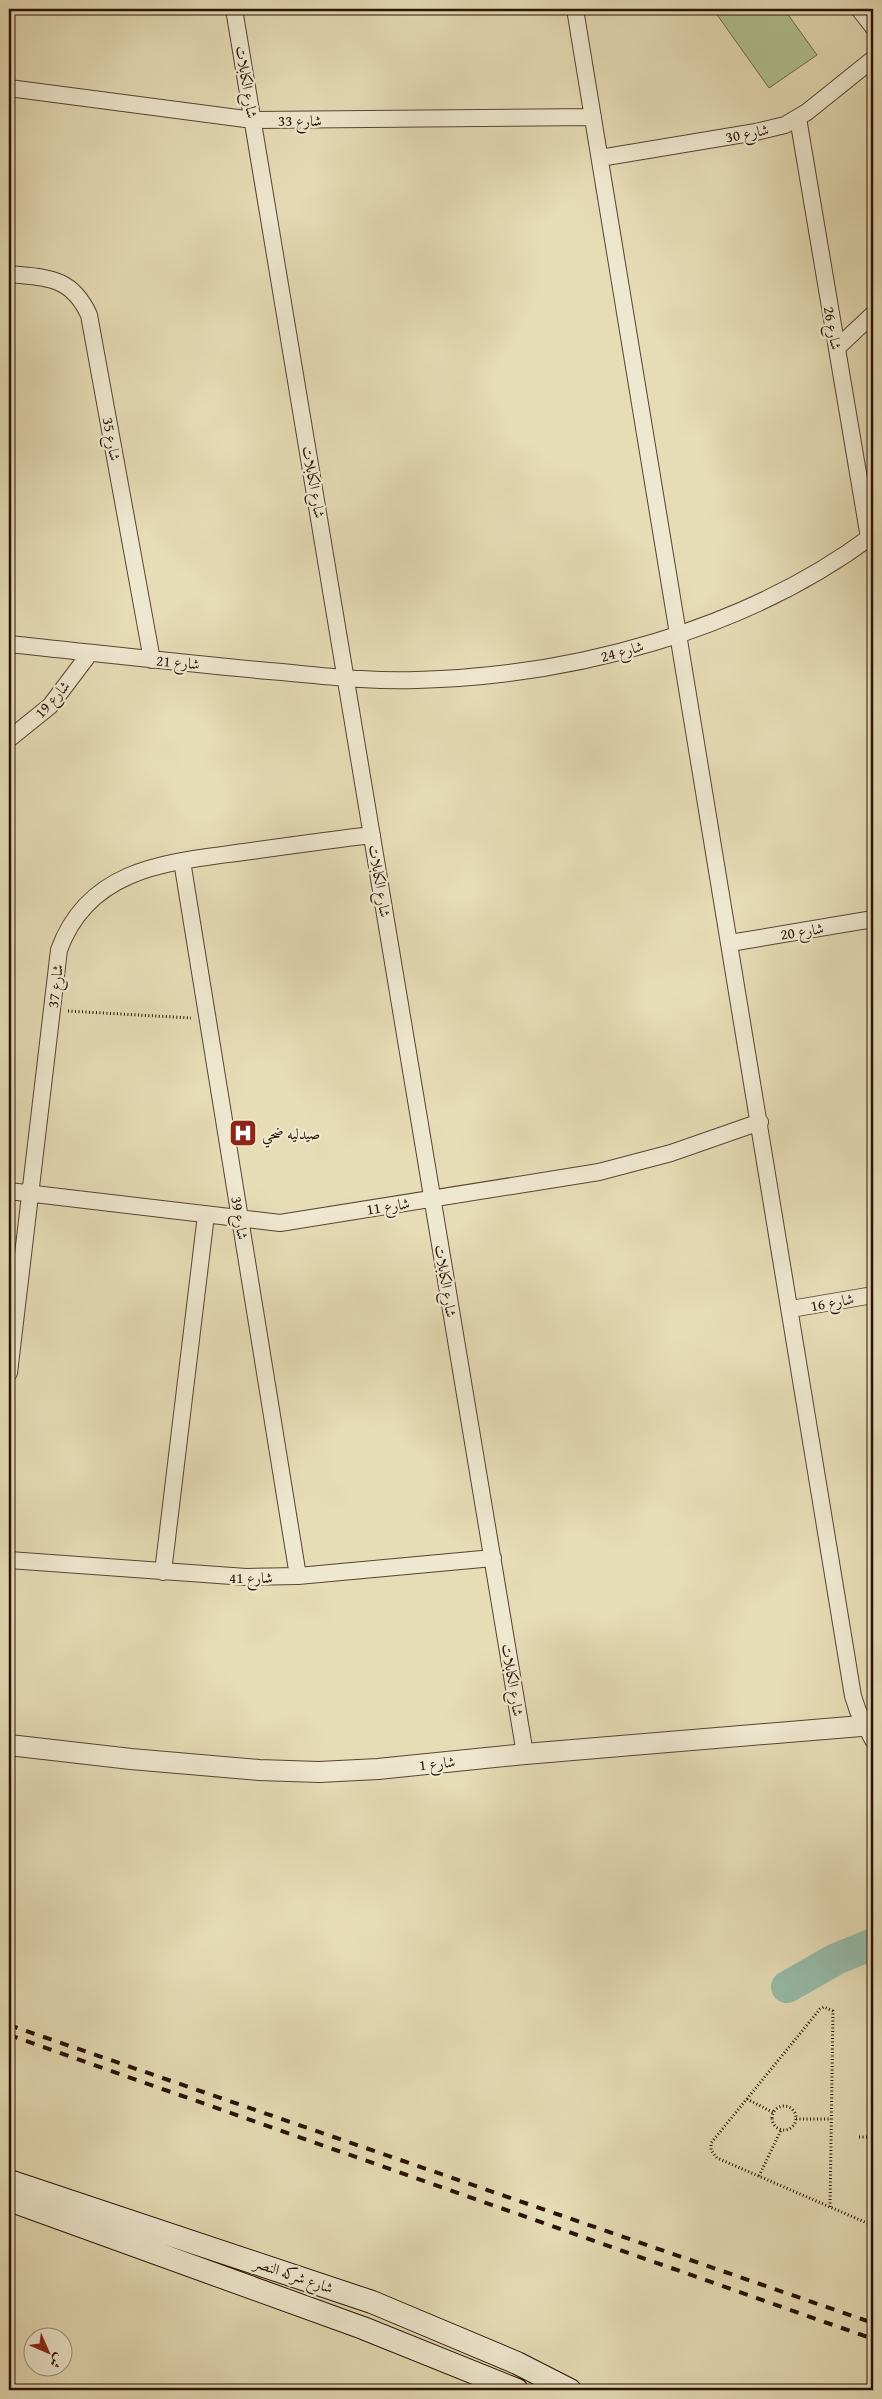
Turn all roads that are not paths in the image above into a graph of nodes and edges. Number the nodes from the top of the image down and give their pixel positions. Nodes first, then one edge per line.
1 (234, 9) edge
2 (575, 9) edge
3 (859, 9) edge
4 (873, 27) edge
5 (873, 59) edge
6 (9, 88) edge
7 (593, 117) junction
8 (798, 118) junction
9 (253, 120) junction
10 (600, 158) junction
11 (9, 274) edge
12 (873, 314) edge
13 (837, 348) junction
14 (871, 536) edge
15 (679, 634) junction
16 (9, 644) edge
17 (90, 652) junction
18 (152, 660) junction
19 (347, 678) junction
20 (9, 739) edge
21 (372, 835) junction
22 (182, 861) junction
23 (873, 919) edge
24 (730, 943) junction
25 (760, 1122) junction
26 (9, 1192) edge
27 (30, 1194) junction
28 (433, 1199) junction
29 (206, 1215) junction
30 (240, 1219) junction
31 (873, 1295) edge
32 (791, 1309) junction
33 (9, 1372) edge
34 (493, 1558) junction
35 (9, 1560) edge
36 (163, 1572) junction
37 (298, 1576) junction
38 (871, 1730) edge
39 (9, 1745) edge
40 (525, 1754) junction
41 (9, 2181) edge
42 (9, 2200) edge
43 (517, 2390) edge
44 (570, 2390) edge

1 - 9 street, شارع الكابلات
2 - 7 street
3 - 4 street
5 - 8 street, شارع 30
6 - 9 street, شارع 33
7 - 9 street, شارع 33
7 - 10 street
8 - 10 street, شارع 30
8 - 13 street, شارع 26
9 - 19 street, شارع الكابلات
10 - 15 street
11 - 18 street, شارع 35
12 - 13 street
13 - 14 street, شارع 26
14 - 15 street, شارع 24
15 - 19 street, شارع 24
15 - 24 street
16 - 17 street, شارع 21
17 - 18 street, شارع 21
17 - 20 street, شارع 19
18 - 19 street, شارع 21
19 - 21 street, شارع الكابلات
21 - 22 street, شارع 37
21 - 28 street, شارع الكابلات
22 - 27 street, شارع 37
22 - 30 street, شارع 39
23 - 24 street, شارع 20
24 - 25 street
25 - 28 street, شارع 11
25 - 32 street
26 - 27 street, شارع 11
27 - 29 street, شارع 11
27 - 33 street, شارع 37
28 - 30 street, شارع 11
28 - 34 street, شارع الكابلات
29 - 30 street, شارع 11
29 - 36 street
30 - 37 street, شارع 39
31 - 32 street, شارع 16
32 - 38 street
34 - 37 street, شارع 41
34 - 40 street, شارع الكابلات
35 - 36 street, شارع 41
36 - 37 street, شارع 41
38 - 40 street, شارع 1
39 - 40 street, شارع 1
41 - 44 main road, شارع شركه النصر
42 - 43 main road, شارع شركه النصر

